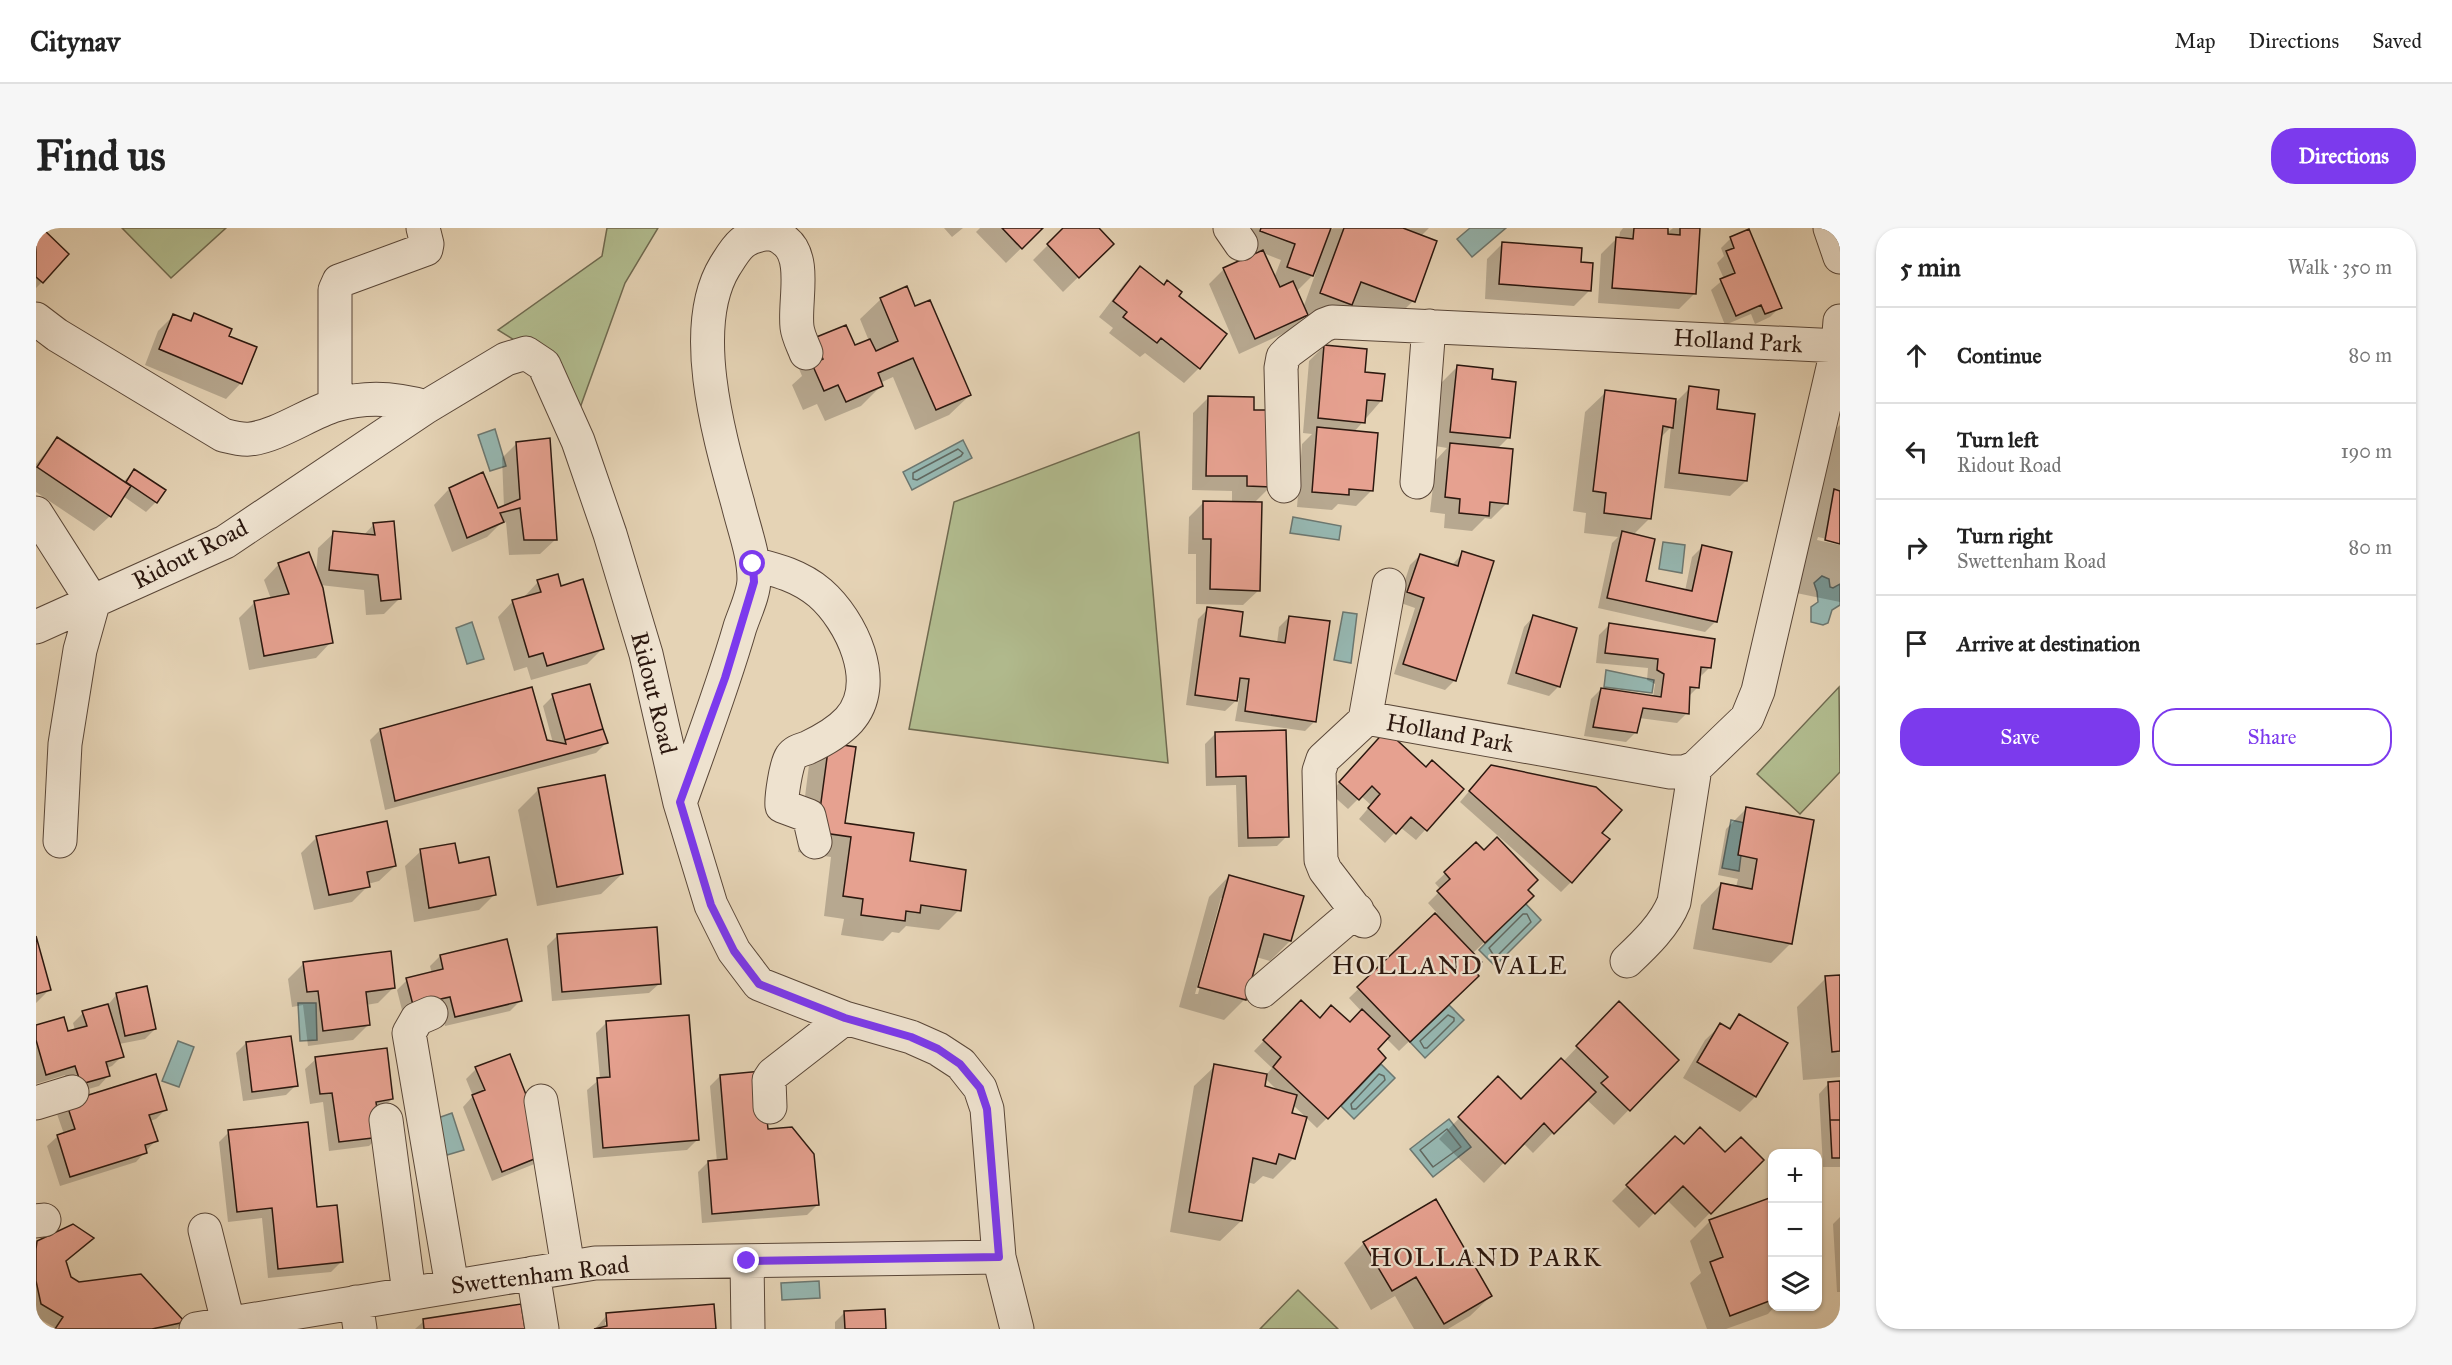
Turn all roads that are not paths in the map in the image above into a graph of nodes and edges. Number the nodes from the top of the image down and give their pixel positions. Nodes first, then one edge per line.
1 (423, 228) edge
2 (1830, 228) edge
3 (1840, 257) edge
4 (36, 319) edge
5 (1430, 326) junction
6 (1839, 337) edge
7 (806, 353) dead end
8 (335, 405) junction
9 (426, 407) junction
10 (1417, 483) dead end
11 (1284, 486) dead end
12 (36, 513) edge
13 (753, 564) junction
14 (1389, 585) dead end
15 (93, 601) junction
16 (36, 627) edge
17 (1365, 720) junction
18 (1695, 768) junction
19 (680, 802) junction
20 (60, 841) dead end
21 (815, 843) dead end
22 (1627, 961) dead end
23 (1262, 991) dead end
24 (430, 1012) dead end
25 (845, 1018) junction
26 (394, 1033) dead end
27 (72, 1092) dead end
28 (541, 1101) dead end
29 (36, 1103) edge
30 (770, 1107) dead end
31 (386, 1120) dead end
32 (205, 1230) dead end
33 (999, 1257) junction
34 (747, 1261) junction
35 (568, 1267) junction
36 (533, 1273) junction
37 (430, 1290) junction
38 (347, 1316) edge
39 (228, 1322) junction
40 (196, 1329) edge
41 (542, 1329) edge
42 (748, 1329) edge
43 (1017, 1329) edge

1 - 8 street
2 - 3 street
4 - 8 street
5 - 6 street, Holland Park
5 - 10 street
5 - 11 street, Holland Park
6 - 18 street, Holland Park
7 - 13 street
8 - 9 street
9 - 15 street, Ridout Road
9 - 19 street, Ridout Road
12 - 15 street
13 - 19 street
13 - 21 street
14 - 17 street
15 - 16 street, Ridout Road
15 - 20 street
17 - 18 street, Holland Park
17 - 23 street, Holland Park
18 - 22 street
19 - 25 street, Ridout Road
24 - 37 street
25 - 30 street
25 - 33 street, Ridout Road
26 - 37 street
27 - 29 street
28 - 35 street
31 - 37 street
32 - 39 street
33 - 34 street, Swettenham Road
33 - 43 street, Ridout Road
34 - 35 street, Swettenham Road
34 - 42 street
35 - 36 street, Swettenham Road
36 - 37 street, Swettenham Road
36 - 41 street
37 - 38 street, Swettenham Road
38 - 39 street, Swettenham Road
39 - 40 street, Swettenham Road

